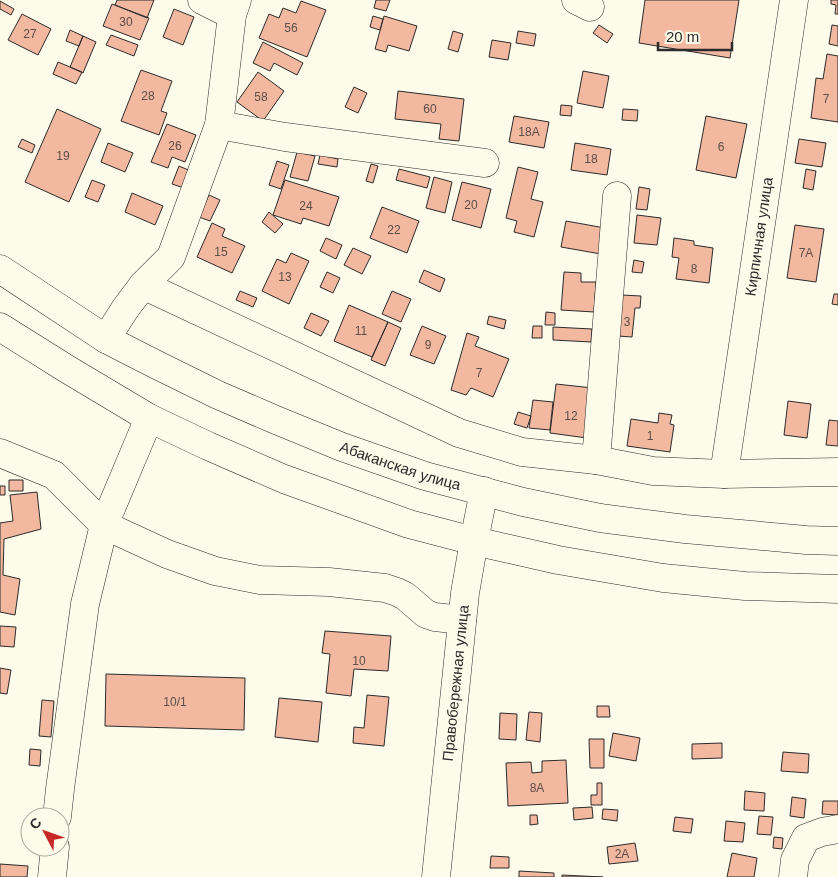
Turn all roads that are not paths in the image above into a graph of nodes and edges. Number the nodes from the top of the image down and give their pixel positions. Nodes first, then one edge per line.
1 (202, 0) edge
2 (794, 0) edge
3 (235, 8) edge
4 (219, 125) junction
5 (484, 163) dead end
6 (617, 196) dead end
7 (0, 269) edge
8 (143, 285) junction
9 (0, 326) edge
10 (106, 339) junction
11 (149, 418) junction
12 (0, 453) edge
13 (596, 460) junction
14 (838, 472) edge
15 (724, 474) junction
16 (484, 491) junction
17 (104, 525) junction
18 (474, 541) junction
19 (838, 541) edge
20 (838, 589) edge
21 (462, 620) junction
22 (58, 807) edge
23 (838, 829) edge
24 (54, 857) edge
25 (52, 877) edge
26 (436, 877) edge
27 (793, 877) edge

1 - 3 main road
2 - 15 main road, Кирпичная улица
3 - 4 main road
4 - 5 main road
4 - 8 main road
6 - 13 main road
7 - 10 main road, Абаканская улица
8 - 10 main road
8 - 13 main road
9 - 11 main road
10 - 16 main road, Абаканская улица
11 - 17 main road
11 - 18 main road
12 - 17 main road
13 - 15 main road
14 - 15 main road
16 - 18 main road, Правобережная улица
16 - 19 main road, Абаканская улица
17 - 21 main road
17 - 22 main road
18 - 20 main road
18 - 21 main road, Правобережная улица
21 - 26 main road, Правобережная улица
23 - 27 main road
24 - 25 main road

